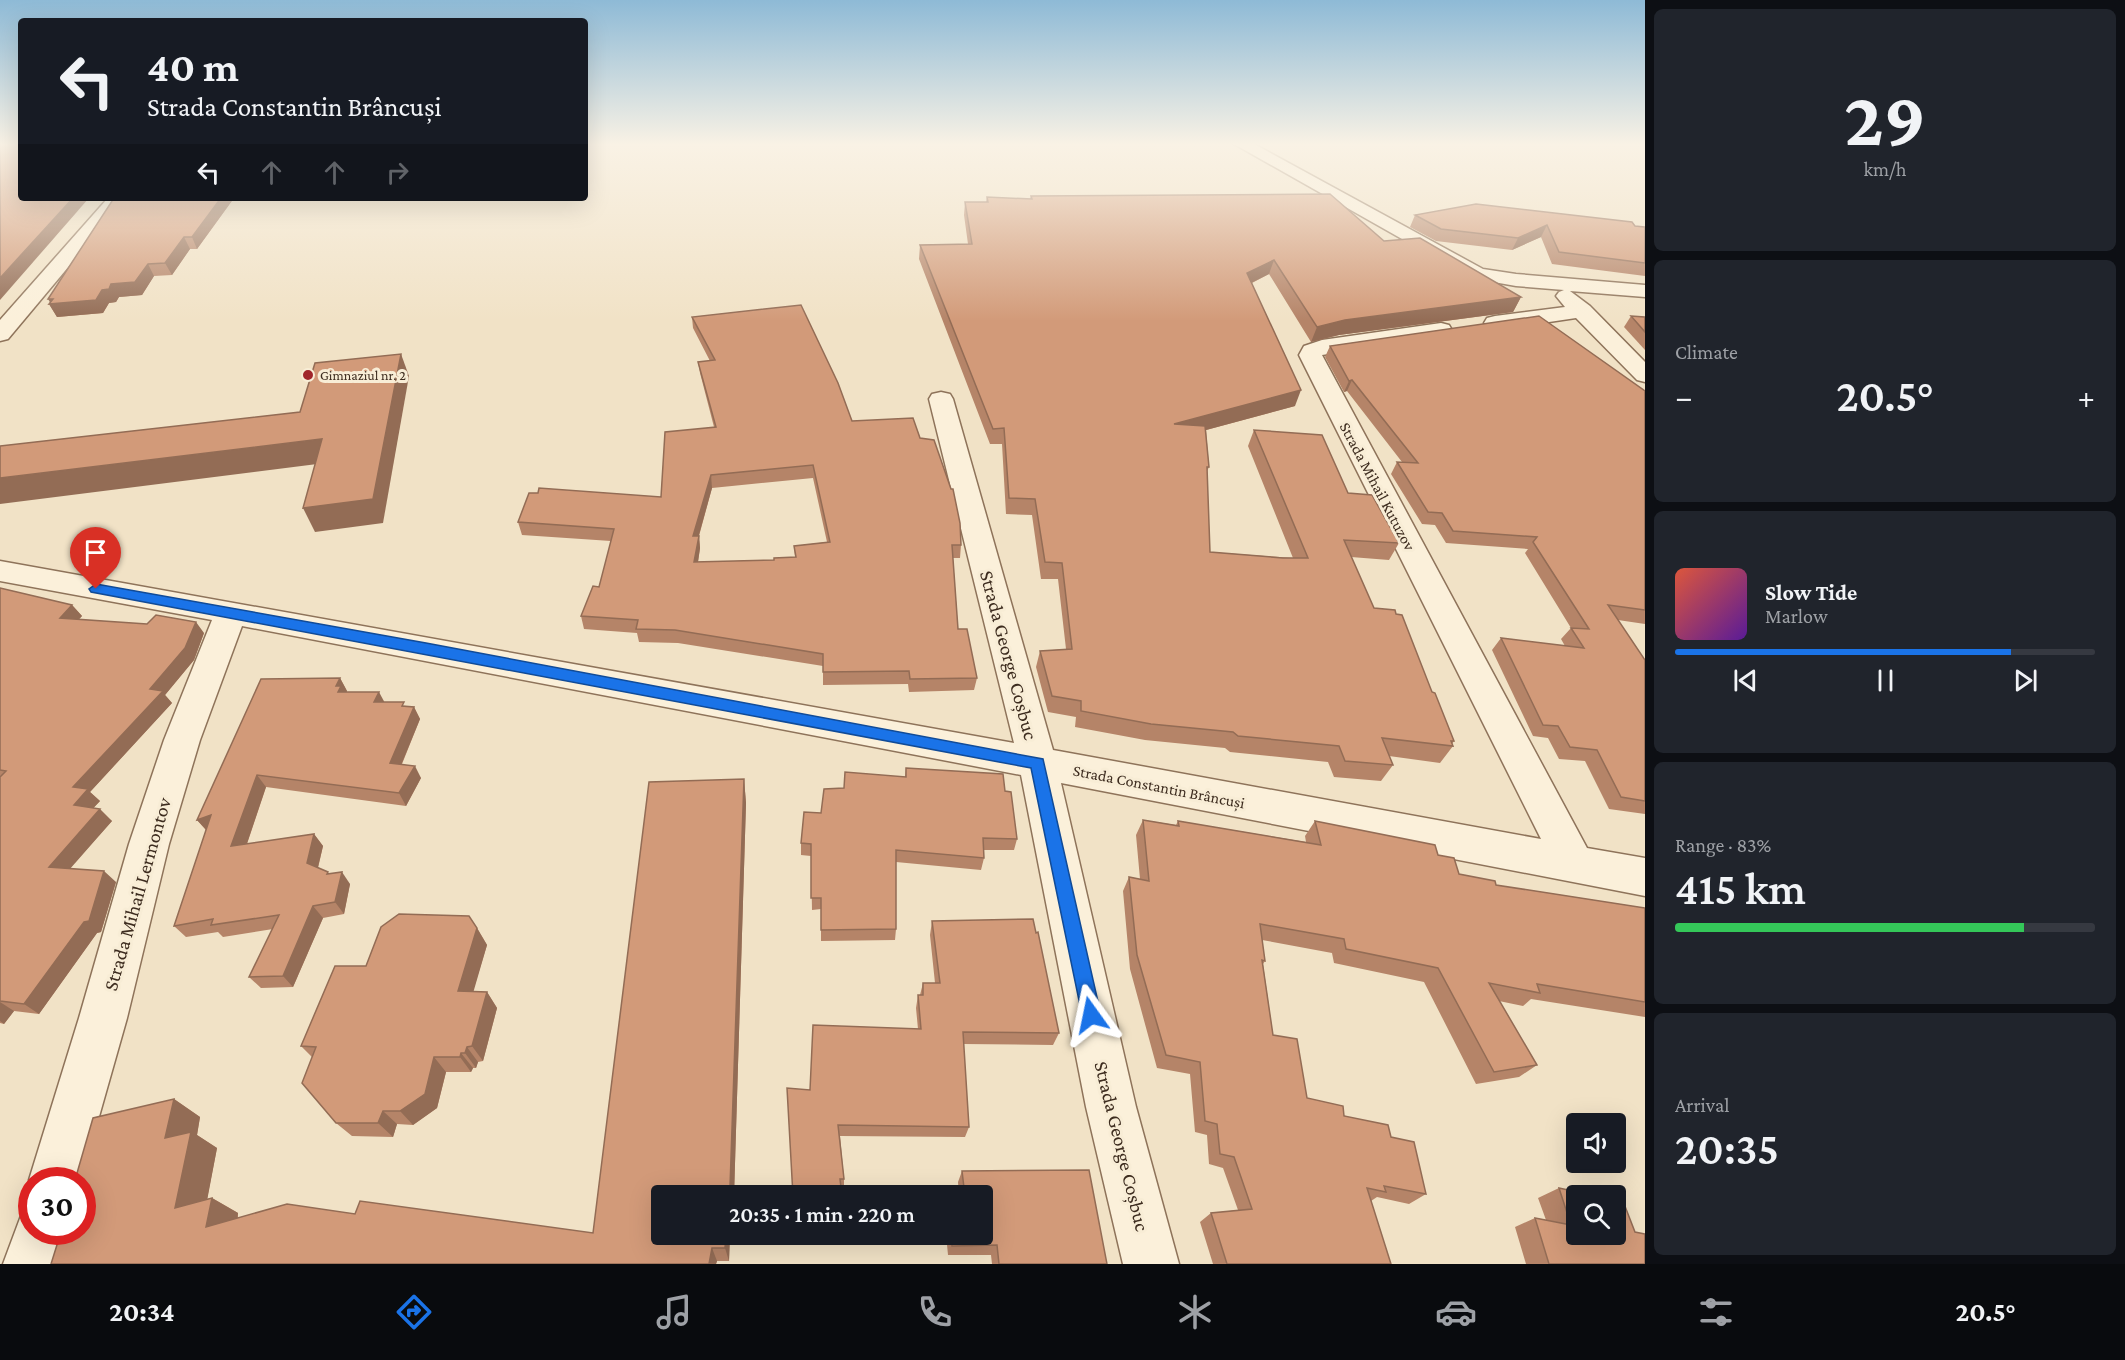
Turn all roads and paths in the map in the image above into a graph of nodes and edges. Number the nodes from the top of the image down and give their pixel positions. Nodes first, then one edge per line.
1 (113, 203) edge
2 (1348, 203) edge
3 (1552, 282) junction
4 (1645, 291) edge
5 (1582, 311) junction
6 (0, 334) edge
7 (1645, 375) edge
8 (941, 399) dead end
9 (0, 571) edge
10 (231, 613) junction
11 (1038, 763) junction
12 (1575, 865) junction
13 (1645, 877) edge
14 (60, 1167) edge
15 (37, 1245) edge
16 (31, 1264) edge
17 (1151, 1264) edge

1 - 6 street
2 - 3 street
3 - 4 street
3 - 5 street
5 - 7 street
5 - 12 street, Strada Mihail Kutuzov
8 - 11 street, Strada George Coșbuc
9 - 10 street, Strada Constantin Brâncuși
10 - 11 street, Strada Constantin Brâncuși
10 - 14 street, Strada Mihail Lermontov
11 - 12 street, Strada Constantin Brâncuși
11 - 17 street, Strada George Coșbuc
12 - 13 street, Strada Constantin Brâncuși
15 - 16 street

